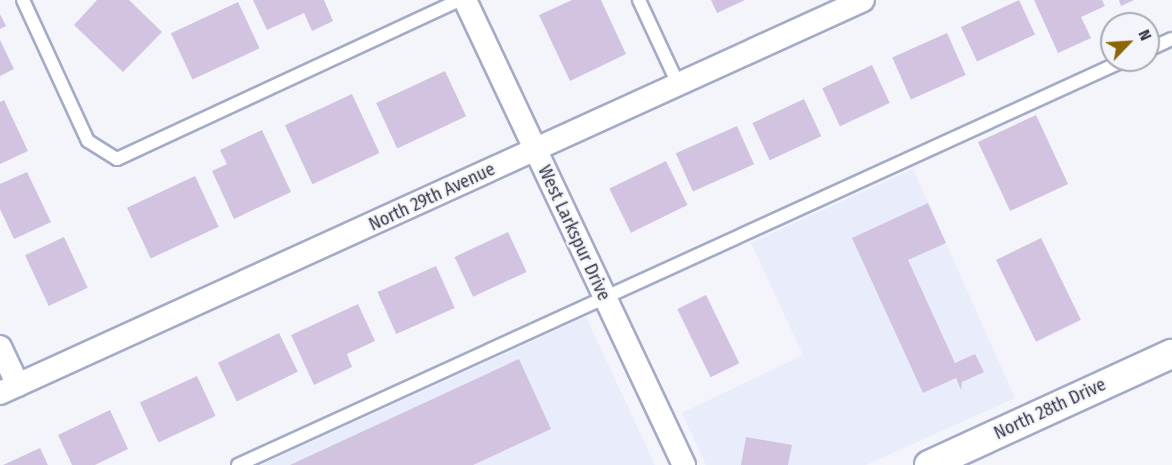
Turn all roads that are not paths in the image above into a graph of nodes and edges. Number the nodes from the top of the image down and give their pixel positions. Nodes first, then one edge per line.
1 (23, 0) edge
2 (462, 0) edge
3 (639, 0) edge
4 (863, 0) edge
5 (826, 8) edge
6 (1100, 71) edge
7 (678, 84) junction
8 (534, 150) junction
9 (605, 299) junction
10 (0, 347) edge
11 (1172, 354) edge
12 (9, 389) edge
13 (238, 465) edge
14 (684, 465) edge
15 (929, 465) edge

1 - 2 lane
2 - 8 street, West Larkspur Drive
3 - 7 lane
4 - 5 street, North 29th Avenue
5 - 7 street, North 29th Avenue
6 - 9 lane
7 - 8 street, North 29th Avenue
8 - 9 street, West Larkspur Drive
8 - 12 street, North 29th Avenue
9 - 13 lane
9 - 14 street, West Larkspur Drive
10 - 12 street
11 - 15 street, North 28th Drive

